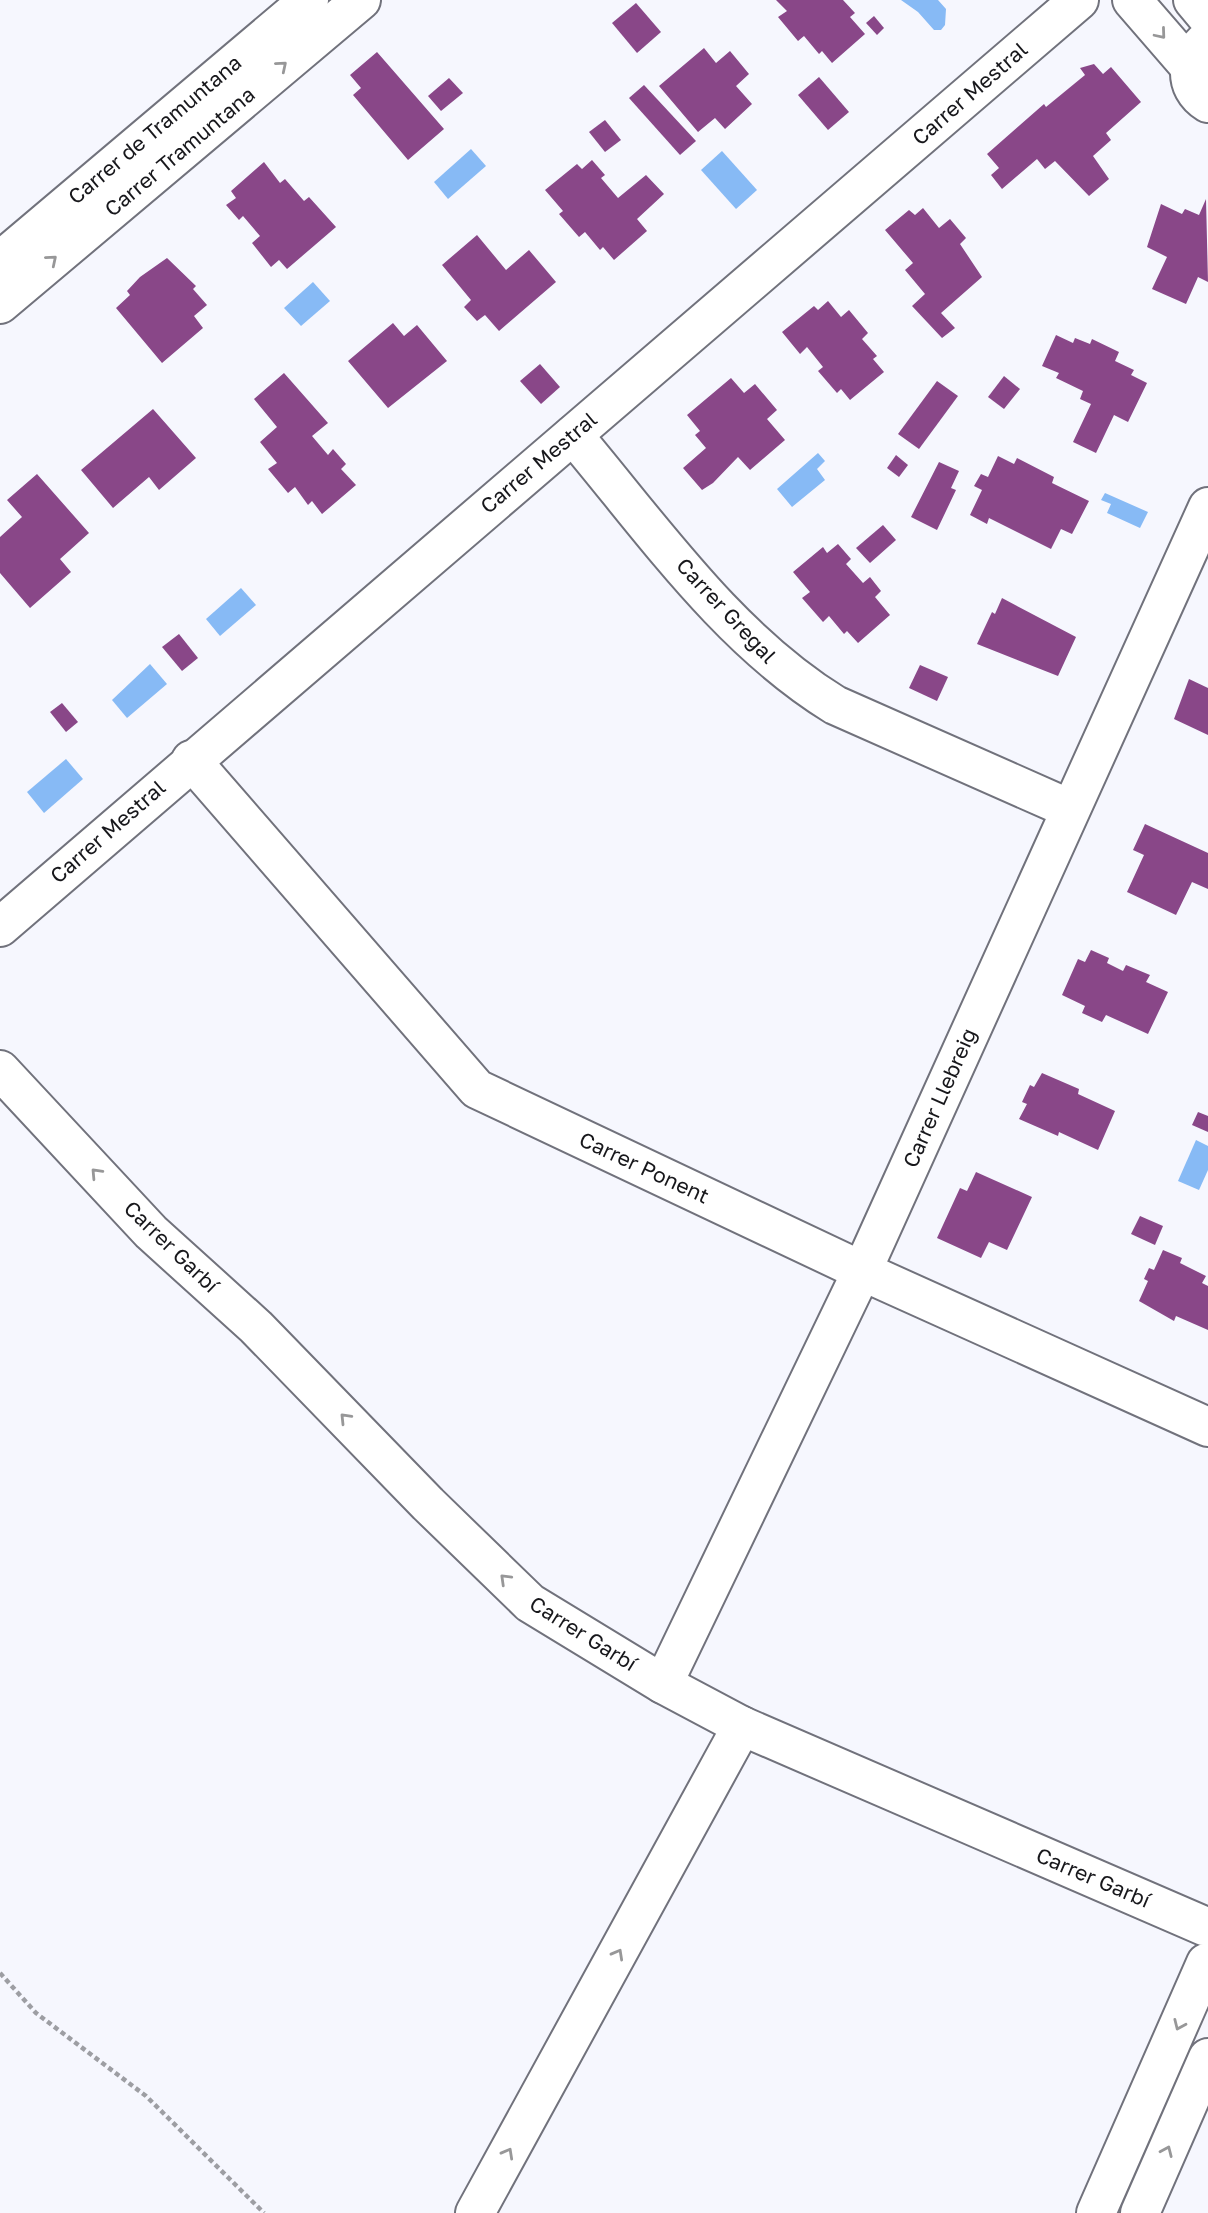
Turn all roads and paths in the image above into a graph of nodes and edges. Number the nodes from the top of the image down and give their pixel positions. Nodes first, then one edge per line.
1 (309, 0) edge
2 (361, 0) edge
3 (1079, 0) edge
4 (1132, 0) edge
5 (1193, 0) edge
6 (1208, 18) edge
7 (1199, 53) edge
8 (1208, 103) edge
9 (0, 261) edge
10 (0, 304) edge
11 (573, 435) junction
12 (1208, 508) edge
13 (191, 760) junction
14 (1070, 809) junction
15 (0, 927) edge
16 (0, 1070) edge
17 (862, 1271) junction
18 (1208, 1427) edge
19 (663, 1684) junction
20 (742, 1727) junction
21 (1206, 1943) edge
22 (0, 1973) edge
23 (1208, 2058) edge
24 (264, 2213) edge
25 (475, 2213) edge
26 (1096, 2213) edge
27 (1140, 2213) edge

1 - 9 street, Carrer de Tramuntana
10 -> 2 street, Carrer Tramuntana
3 - 11 street, Carrer Mestral
4 -> 7 street
5 - 6 street
7 - 8 street
11 - 13 street, Carrer Mestral
11 - 14 street, Carrer Gregal
12 - 14 street, Carrer Llebreig
13 - 15 street, Carrer Mestral
13 - 17 street, Carrer Ponent
14 - 17 street, Carrer Llebreig
19 -> 16 street, Carrer Garbí
17 - 18 street, Carrer Ponent
17 - 19 street, Carrer Llebreig
19 - 20 street, Carrer Garbí
20 - 21 street, Carrer Garbí
25 -> 20 street
21 -> 26 street
22 - 24 path
27 -> 23 street

